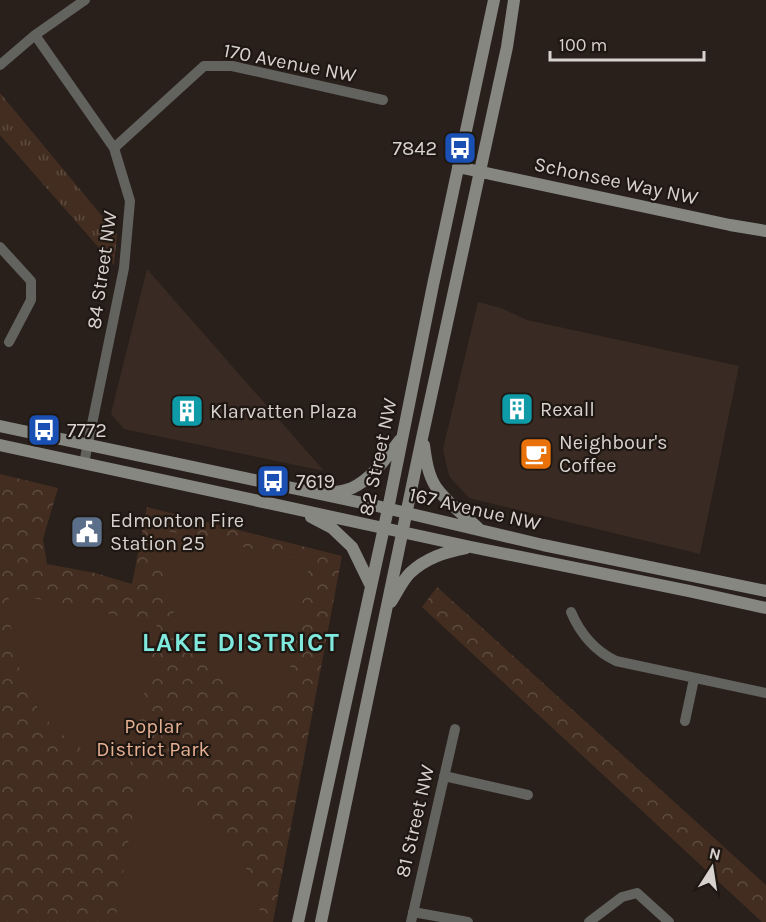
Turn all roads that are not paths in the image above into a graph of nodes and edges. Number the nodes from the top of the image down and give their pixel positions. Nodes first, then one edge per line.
1 (85, 0) edge
2 (494, 0) edge
3 (514, 0) edge
4 (35, 35) junction
5 (0, 65) edge
6 (383, 100) dead end
7 (114, 148) junction
8 (458, 167) junction
9 (480, 171) junction
10 (766, 231) edge
11 (0, 247) edge
12 (9, 342) dead end
13 (0, 426) edge
14 (403, 437) junction
15 (422, 438) junction
16 (0, 445) edge
17 (88, 445) junction
18 (84, 463) junction
19 (308, 492) junction
20 (270, 504) junction
21 (388, 509) junction
22 (407, 513) junction
23 (383, 528) junction
24 (479, 529) junction
25 (403, 532) junction
26 (471, 547) junction
27 (691, 576) junction
28 (371, 586) junction
29 (689, 591) junction
30 (766, 591) edge
31 (766, 608) edge
32 (386, 610) junction
33 (571, 612) dead end
34 (694, 679) junction
35 (766, 693) edge
36 (685, 721) dead end
37 (455, 729) dead end
38 (444, 776) junction
39 (528, 795) dead end
40 (412, 917) edge
41 (298, 922) edge
42 (321, 922) edge
43 (468, 922) edge
44 (589, 922) edge
45 (669, 922) edge

1 - 4 street
2 - 8 main road, 82 Street NW
3 - 9 main road, 82 Street NW
4 - 5 street
4 - 7 street, 84 Street NW
6 - 7 street, 170 Avenue NW
7 - 17 street, 84 Street NW
8 - 9 main road, Schonsee Way NW
8 - 14 main road, 82 Street NW
9 - 10 main road, Schonsee Way NW
9 - 15 main road, 82 Street NW
11 - 12 street
13 - 17 main road, 167 Avenue NW
14 - 19 main road
14 - 21 main road, 82 Street NW
15 - 22 main road, 82 Street NW
15 - 24 main road
16 - 18 main road, 167 Avenue NW
17 - 18 street, 84 Street NW
17 - 19 main road, 167 Avenue NW
18 - 20 main road, 167 Avenue NW
19 - 21 main road, 167 Avenue NW
20 - 23 main road, 167 Avenue NW
20 - 28 main road
21 - 22 main road, 167 Avenue NW
21 - 23 main road, 82 Street NW
22 - 24 main road, 167 Avenue NW
22 - 25 main road, 82 Street NW
23 - 25 main road, 167 Avenue NW
23 - 28 main road, 82 Street NW
24 - 27 main road, 167 Avenue NW
25 - 26 main road, 167 Avenue NW
25 - 32 main road, 82 Street NW
26 - 29 main road, 167 Avenue NW
26 - 32 main road
27 - 29 main road
27 - 30 main road, 167 Avenue NW
28 - 41 main road, 82 Street NW
29 - 31 main road, 167 Avenue NW
32 - 42 main road, 82 Street NW
33 - 34 street
34 - 35 street
34 - 36 street
37 - 38 street, 81 Street NW
38 - 39 street
38 - 40 street, 81 Street NW
40 - 43 street
44 - 45 street

